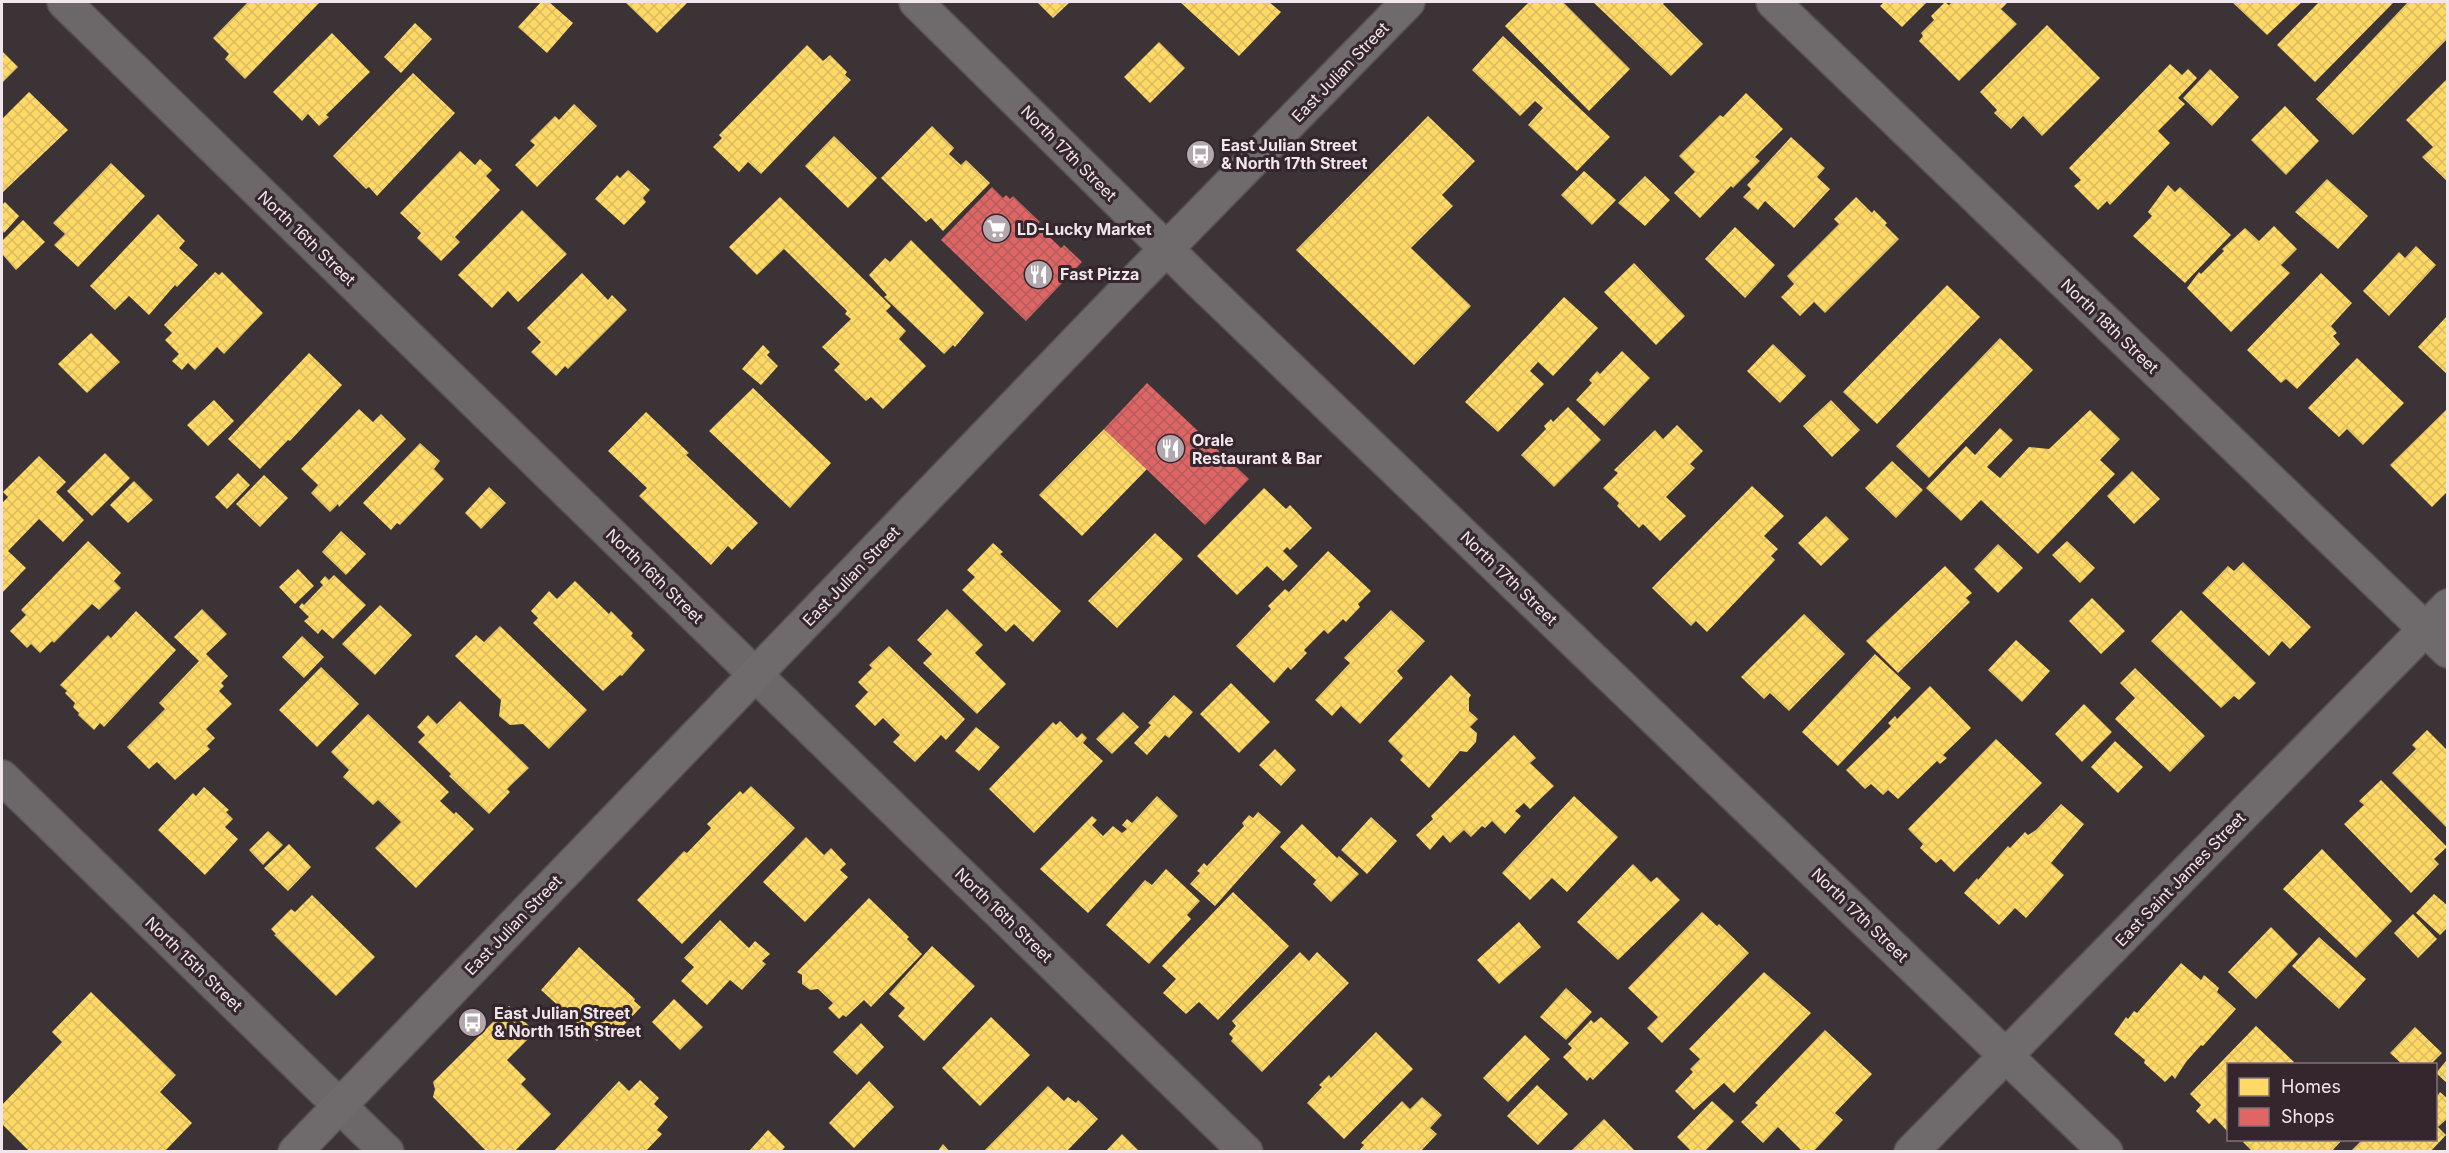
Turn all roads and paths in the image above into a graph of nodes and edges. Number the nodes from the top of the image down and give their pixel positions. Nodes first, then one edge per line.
1 (64, 2) edge
2 (916, 2) edge
3 (1408, 2) edge
4 (1773, 2) edge
5 (1167, 249) junction
6 (2440, 628) edge
7 (756, 674) junction
8 (2, 777) edge
9 (2007, 1055) junction
10 (339, 1105) junction
11 (295, 1152) edge
12 (387, 1152) edge
13 (1246, 1152) edge
14 (1911, 1152) edge
15 (2106, 1152) edge

1 - 7 street, North 16th Street
2 - 5 main road, North 17th Street
3 - 5 main road, East Julian Street
4 - 6 main road, North 18th Street
5 - 7 main road, East Julian Street
5 - 9 main road, North 17th Street
6 - 9 main road, East Saint James Street
7 - 10 main road, East Julian Street
7 - 13 street, North 16th Street
8 - 10 street, North 15th Street
9 - 14 main road, East Saint James Street
9 - 15 main road, North 17th Street
10 - 11 main road, East Julian Street
10 - 12 street, North 15th Street

